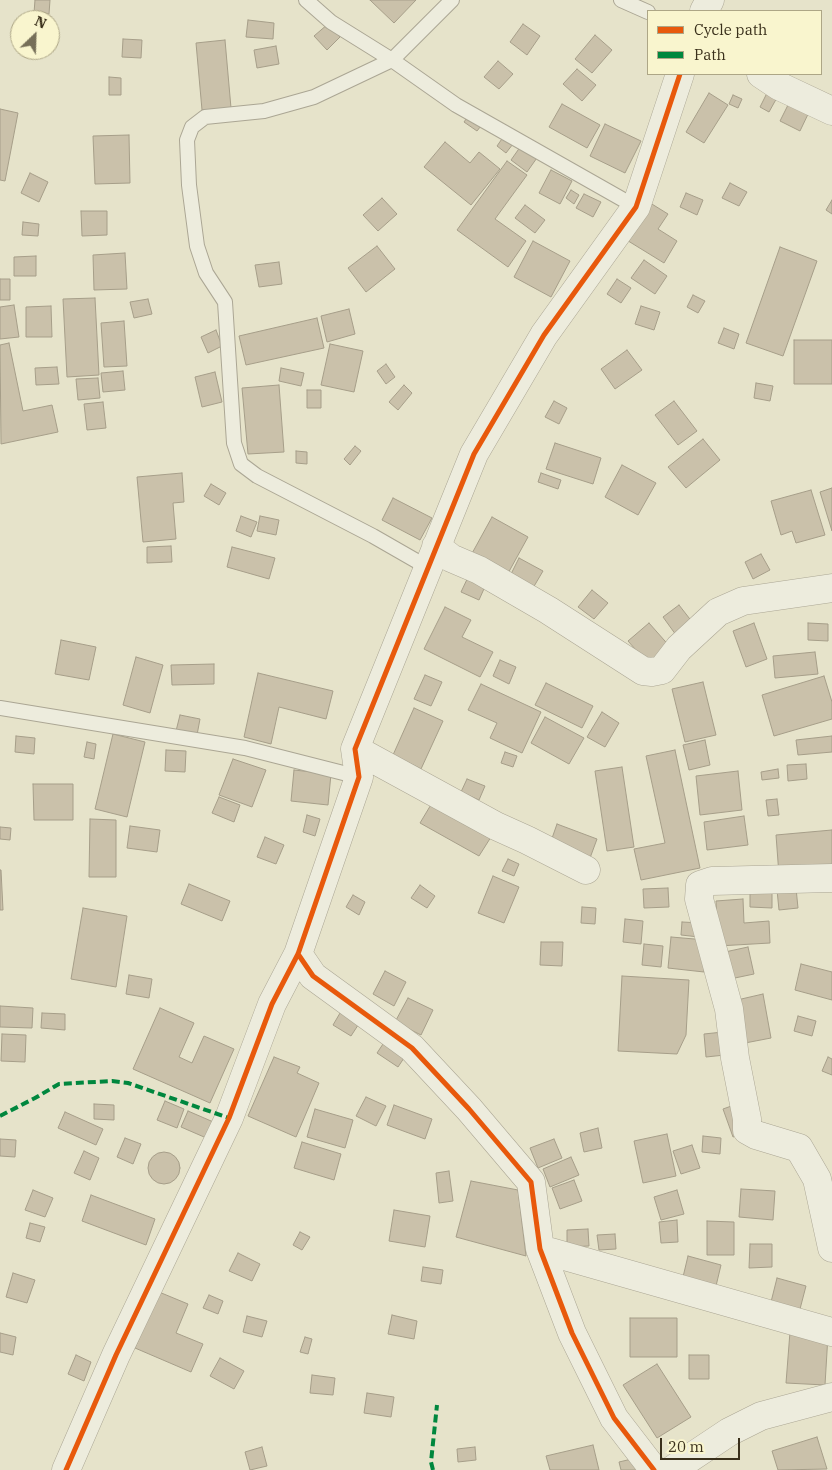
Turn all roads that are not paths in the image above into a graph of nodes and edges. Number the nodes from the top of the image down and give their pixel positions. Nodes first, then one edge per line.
1 (306, 0) edge
2 (452, 0) edge
3 (620, 0) edge
4 (647, 12) edge
5 (392, 60) junction
6 (680, 75) edge
7 (762, 75) edge
8 (832, 111) edge
9 (636, 207) junction
10 (432, 557) junction
11 (832, 588) edge
12 (0, 708) edge
13 (355, 749) junction
14 (359, 777) junction
15 (586, 870) dead end
16 (832, 878) edge
17 (298, 954) junction
18 (832, 1248) edge
19 (540, 1249) junction
20 (832, 1332) edge
21 (832, 1397) edge
22 (66, 1470) edge
23 (654, 1470) edge
24 (672, 1470) edge

1 - 5 lane
2 - 5 lane
3 - 4 lane
5 - 9 lane
5 - 10 lane
6 - 9 street
7 - 8 street
9 - 10 street
10 - 11 street
10 - 13 street
12 - 14 lane
13 - 14 street
13 - 15 street
14 - 17 street
16 - 18 street
17 - 19 street
17 - 22 street
19 - 20 street
19 - 23 street
21 - 24 street

